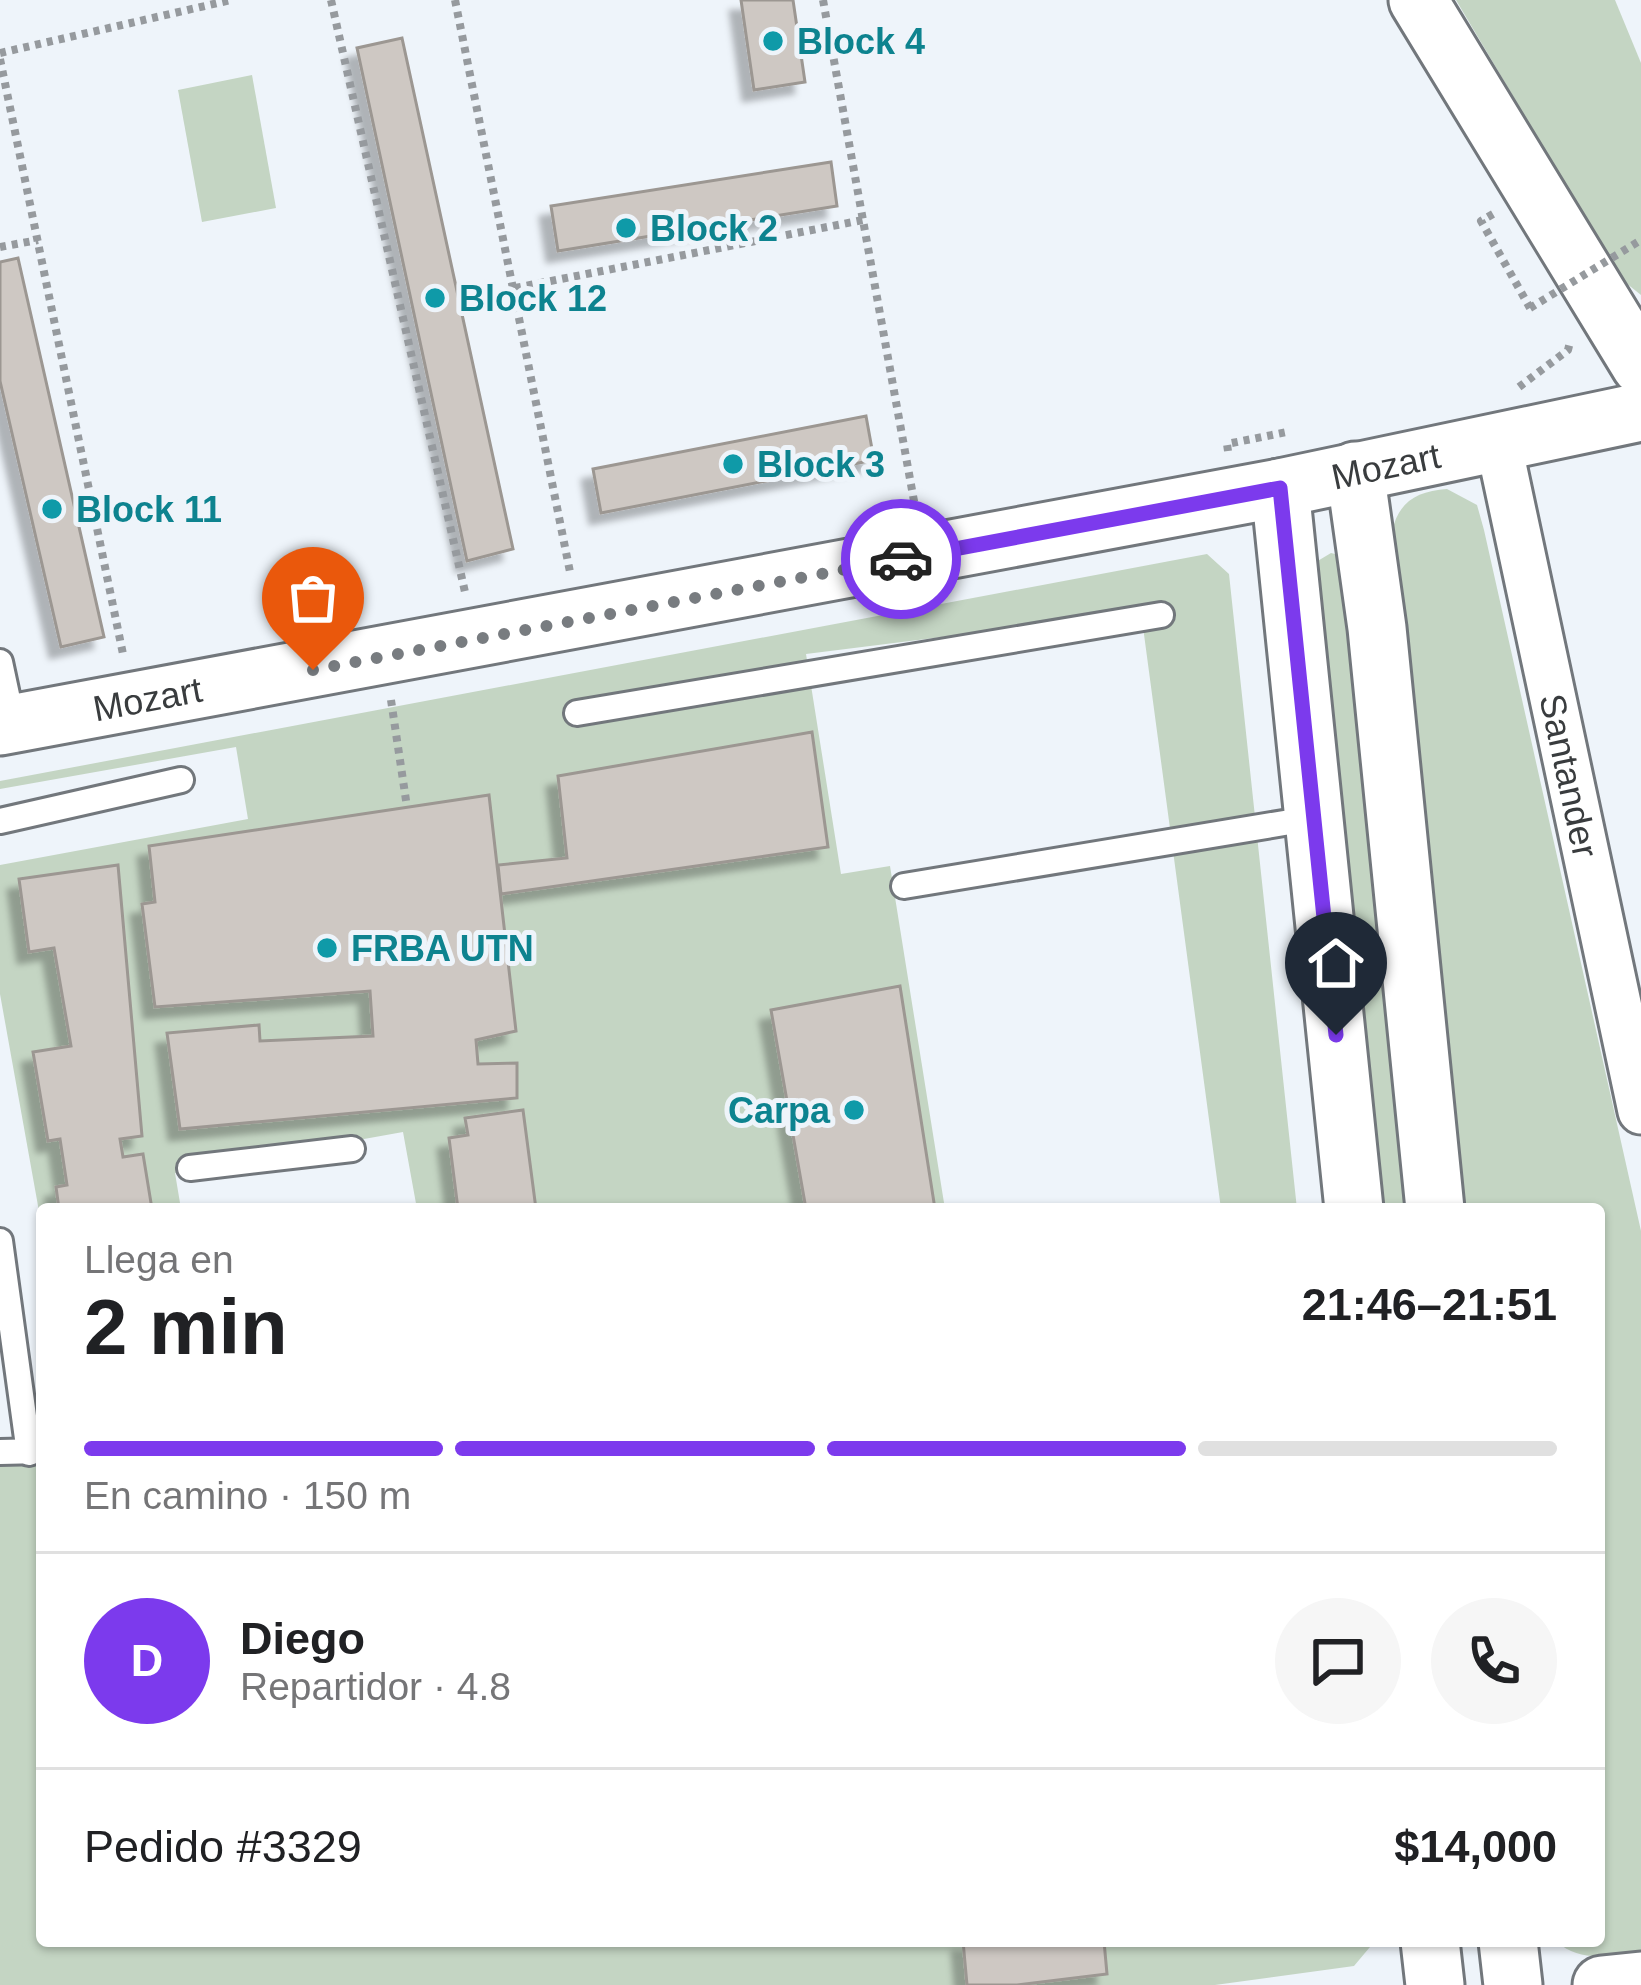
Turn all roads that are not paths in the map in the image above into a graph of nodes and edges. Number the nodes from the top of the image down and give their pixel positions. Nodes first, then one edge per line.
1 (1418, 0) edge
2 (1641, 366) edge
3 (1641, 412) edge
4 (1498, 441) junction
5 (1355, 471) junction
6 (1280, 488) junction
7 (1161, 615) dead end
8 (0, 662) edge
9 (578, 712) dead end
10 (6, 724) edge
11 (182, 780) dead end
12 (1314, 818) junction
13 (0, 821) edge
14 (904, 886) dead end
15 (1623, 935) edge
16 (1641, 1111) edge
17 (352, 1149) dead end
18 (190, 1168) dead end
19 (1353, 1203) edge
20 (1434, 1203) edge
21 (0, 1241) edge
22 (0, 1452) edge
23 (36, 1452) edge
24 (1431, 1947) edge
25 (1509, 1947) edge
26 (1641, 1981) edge
27 (1435, 1985) edge
28 (1513, 1985) edge
29 (1602, 1985) edge

1 - 2 street
3 - 4 street, Mozart
4 - 5 street, Mozart
4 - 15 street, Santander
5 - 6 street, Mozart
5 - 20 street
6 - 10 street, Mozart
6 - 12 street
7 - 9 lane
8 - 10 lane
11 - 13 lane
12 - 14 lane
12 - 19 street
15 - 16 street, Santander
17 - 18 lane
21 - 23 lane
22 - 23 lane
24 - 27 street
25 - 28 street
26 - 29 street

